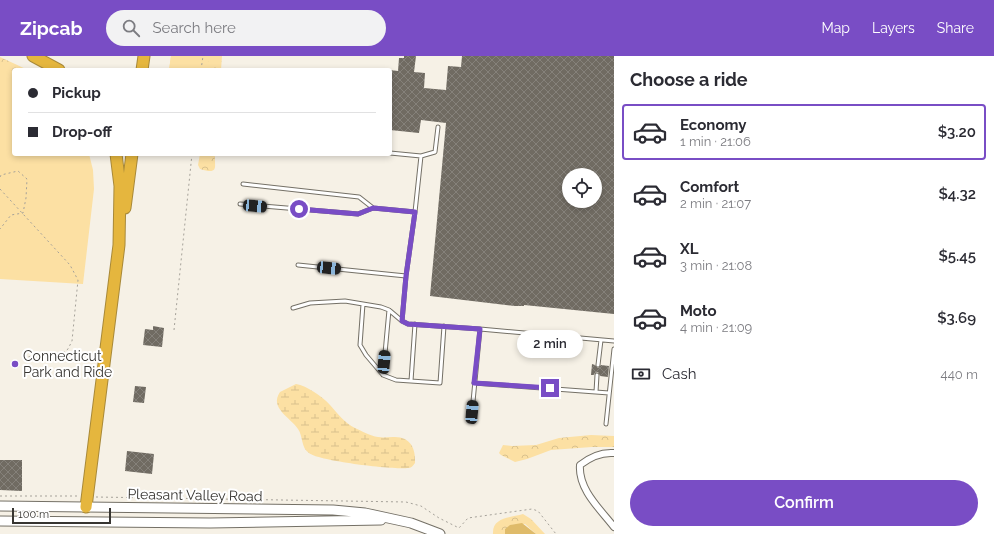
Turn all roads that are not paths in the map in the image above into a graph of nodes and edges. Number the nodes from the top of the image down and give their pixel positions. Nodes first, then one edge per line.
1 (33, 56) edge
2 (144, 56) edge
3 (55, 68) edge
4 (142, 68) edge
5 (438, 126) dead end
6 (392, 153) edge
7 (116, 156) edge
8 (132, 156) edge
9 (421, 156) junction
10 (243, 184) dead end
11 (240, 204) dead end
12 (373, 208) junction
13 (415, 212) junction
14 (120, 234) junction
15 (298, 266) dead end
16 (406, 276) junction
17 (363, 304) junction
18 (293, 308) dead end
19 (389, 310) junction
20 (402, 321) junction
21 (415, 324) junction
22 (444, 326) junction
23 (480, 329) junction
24 (601, 340) junction
25 (614, 341) edge
26 (614, 349) edge
27 (598, 365) dead end
28 (384, 375) junction
29 (597, 375) dead end
30 (411, 381) junction
31 (474, 383) junction
32 (596, 392) junction
33 (610, 393) junction
34 (472, 412) dead end
35 (606, 424) dead end
36 (614, 453) edge
37 (0, 506) edge
38 (86, 507) junction
39 (223, 509) junction
40 (233, 509) junction
41 (388, 519) junction
42 (0, 521) edge
43 (85, 521) junction
44 (233, 522) junction
45 (223, 523) junction
46 (614, 527) edge
47 (440, 534) edge

1 - 3 highway
2 - 4 highway
5 - 9 lane
6 - 9 lane
7 - 14 highway
8 - 14 highway
9 - 13 lane
10 - 12 lane
11 - 12 lane
12 - 13 lane
13 - 16 lane
14 - 38 highway
15 - 16 lane
16 - 20 lane
17 - 18 lane
17 - 19 lane
17 - 28 lane
19 - 20 lane
19 - 28 lane
20 - 21 lane
21 - 22 lane
21 - 30 lane
22 - 23 lane
22 - 30 lane
23 - 24 lane
23 - 31 lane
24 - 25 lane
24 - 27 lane
26 - 33 lane
28 - 30 lane
29 - 32 lane
31 - 32 lane
31 - 34 lane
32 - 33 lane
33 - 35 lane
36 - 46 street
37 - 38 main road, Pleasant Valley Road
38 - 39 main road, Pleasant Valley Road
38 - 43 main road
39 - 40 main road, Pleasant Valley Road
39 - 45 main road
40 - 41 main road, Pleasant Valley Road
40 - 44 main road
41 - 44 main road, Pleasant Valley Road
41 - 47 main road, Pleasant Valley Road
42 - 43 main road, Pleasant Valley Road
43 - 45 main road, Pleasant Valley Road
44 - 45 main road, Pleasant Valley Road

